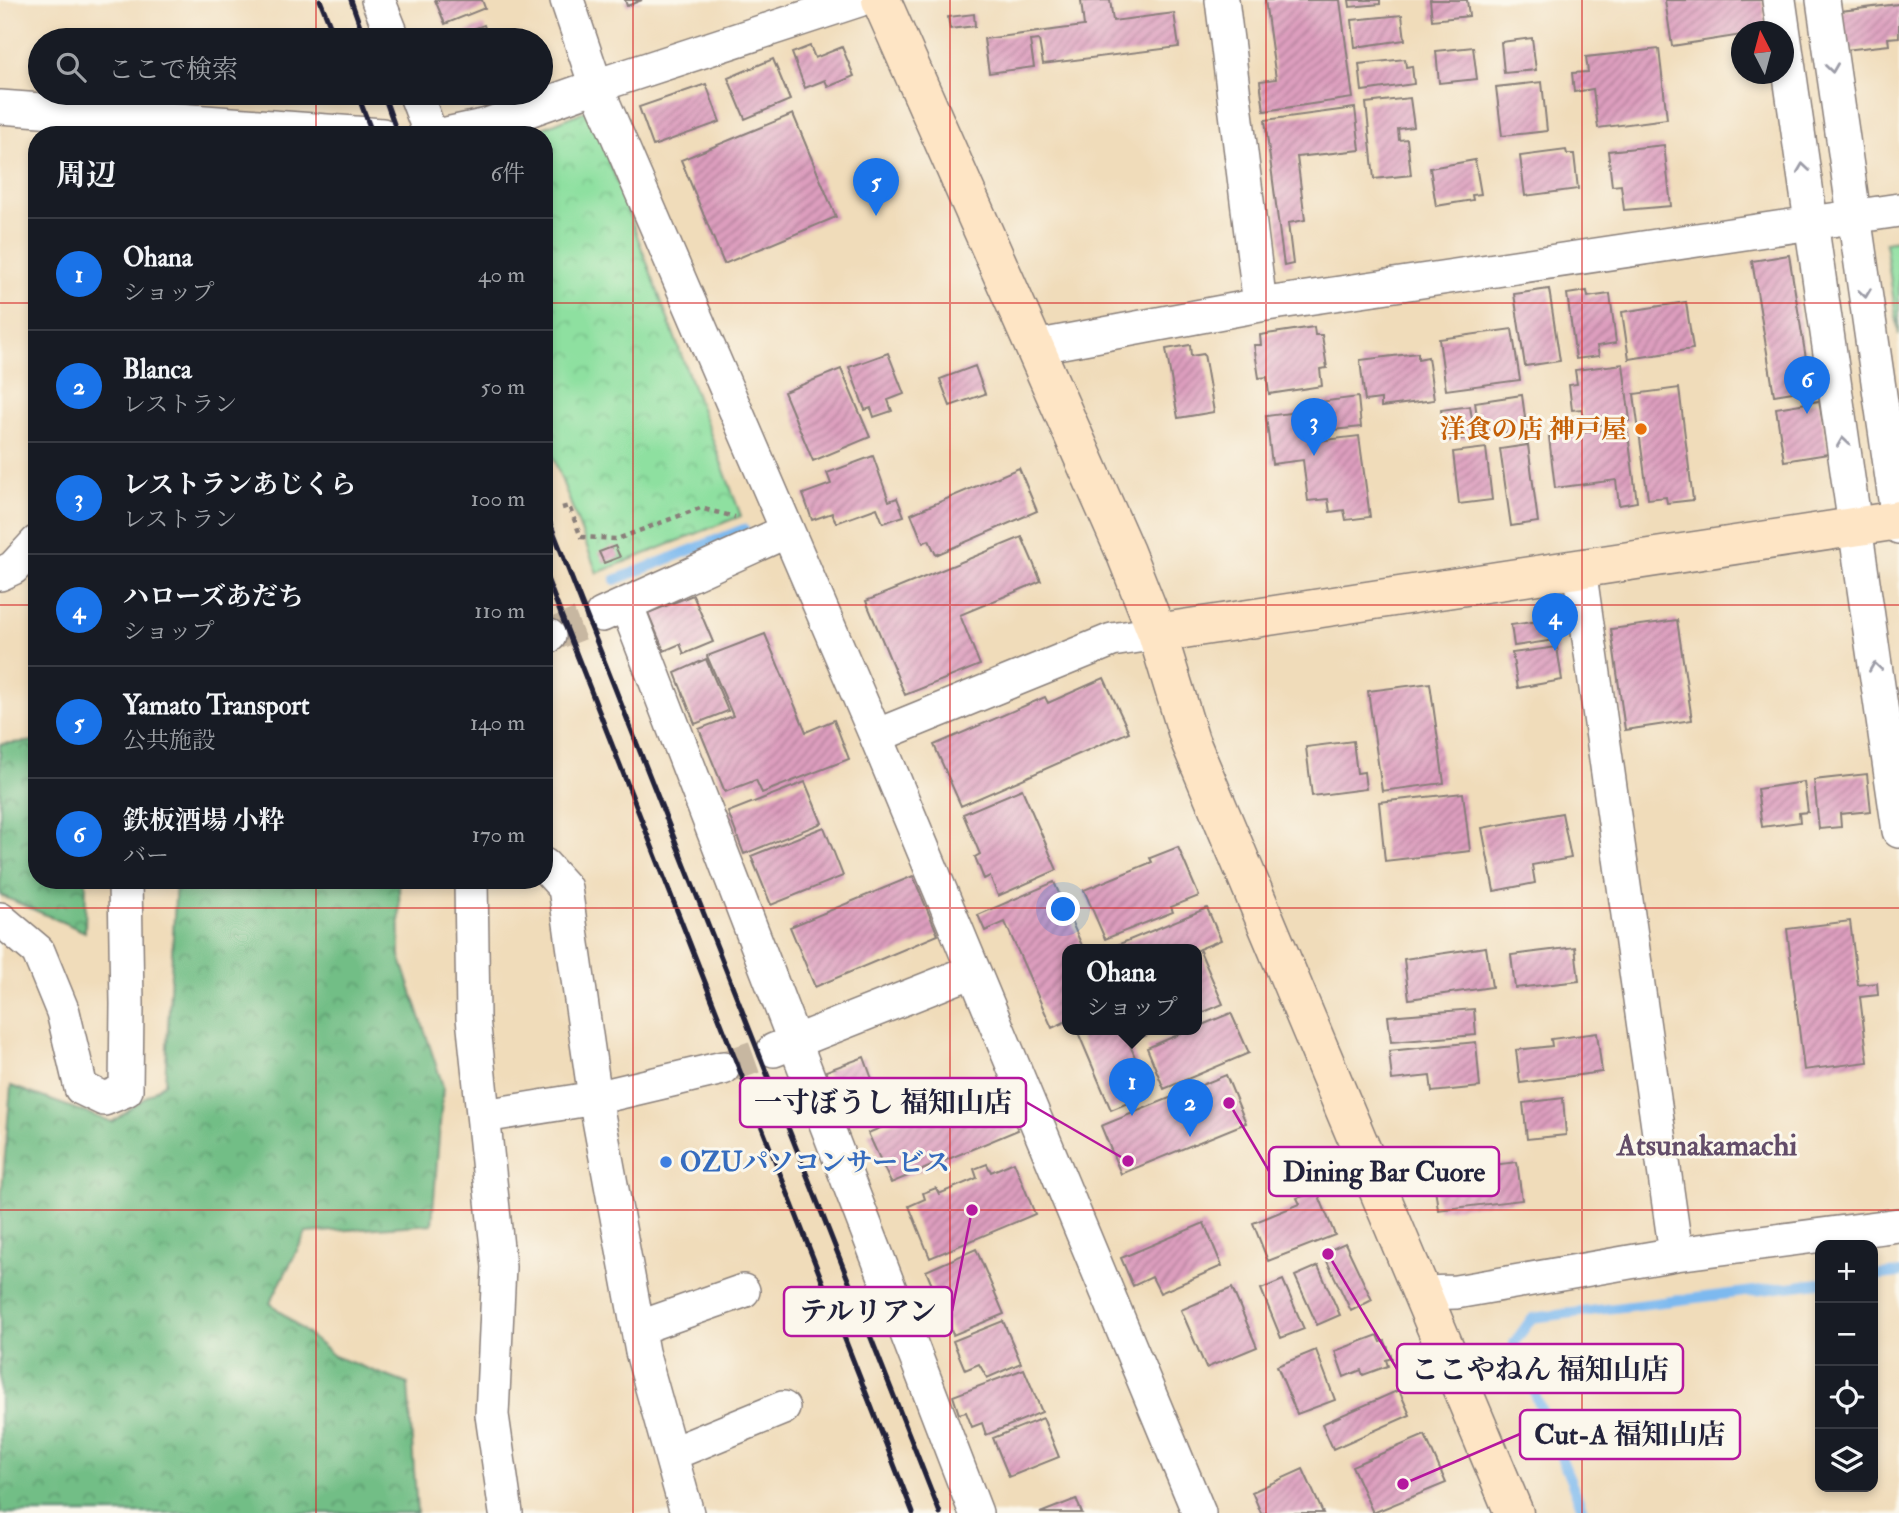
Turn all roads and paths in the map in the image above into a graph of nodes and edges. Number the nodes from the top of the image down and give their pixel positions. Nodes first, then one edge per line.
1 (378, 0) edge
2 (567, 0) edge
3 (881, 0) edge
4 (1222, 0) edge
5 (1779, 0) edge
6 (1823, 0) edge
7 (842, 2) edge
8 (389, 28) edge
9 (596, 86) junction
10 (553, 101) edge
11 (420, 105) edge
12 (543, 105) edge
13 (0, 107) edge
14 (259, 126) edge
15 (428, 126) edge
16 (482, 126) edge
17 (1899, 210) edge
18 (1854, 217) junction
19 (1811, 223) junction
20 (1260, 305) junction
21 (1035, 346) junction
22 (562, 508) dead end
23 (1899, 520) edge
24 (1856, 527) junction
25 (1899, 527) edge
26 (787, 531) junction
27 (28, 552) edge
28 (1578, 568) junction
29 (0, 574) edge
30 (1157, 633) junction
31 (876, 736) junction
32 (1896, 794) edge
33 (1899, 831) edge
34 (553, 875) edge
35 (125, 889) edge
36 (471, 889) edge
37 (0, 919) edge
38 (973, 971) junction
39 (785, 1045) junction
40 (723, 1068) tunnel mouth
41 (595, 1098) junction
42 (484, 1116) junction
43 (1899, 1225) edge
44 (1676, 1254) junction
45 (743, 1291) dead end
46 (1420, 1293) junction
47 (638, 1328) junction
48 (783, 1408) dead end
49 (671, 1454) junction
50 (506, 1513) edge
51 (687, 1513) edge
52 (976, 1513) edge
53 (1199, 1513) edge
54 (1514, 1513) edge

1 - 8 street
2 - 9 street
3 - 21 street
4 - 20 street
19 -> 5 street
6 -> 18 street
7 - 9 street
9 - 10 street
9 - 26 street
11 - 15 street
12 - 16 street
13 - 14 street
17 - 18 street
18 - 19 street
18 -> 23 street
19 - 20 street
24 -> 19 street
20 - 21 street
21 - 30 street
22 - 26 path
23 - 24 street
23 - 25 street
24 - 28 street
32 -> 24 street
26 - 31 street
26 - 39 street
27 - 29 street
28 - 30 street
28 - 44 street
30 - 31 street
30 - 46 street
31 - 38 street
32 - 33 street
34 - 41 street
35 - 37 street
36 - 42 street
38 - 39 street
38 - 53 street
39 - 52 street
40 - 41 street
41 - 42 street
41 - 47 street
42 - 50 street
43 - 44 street
44 - 46 street
45 - 47 street
46 - 54 street
47 - 49 street
48 - 49 street
49 - 51 street

